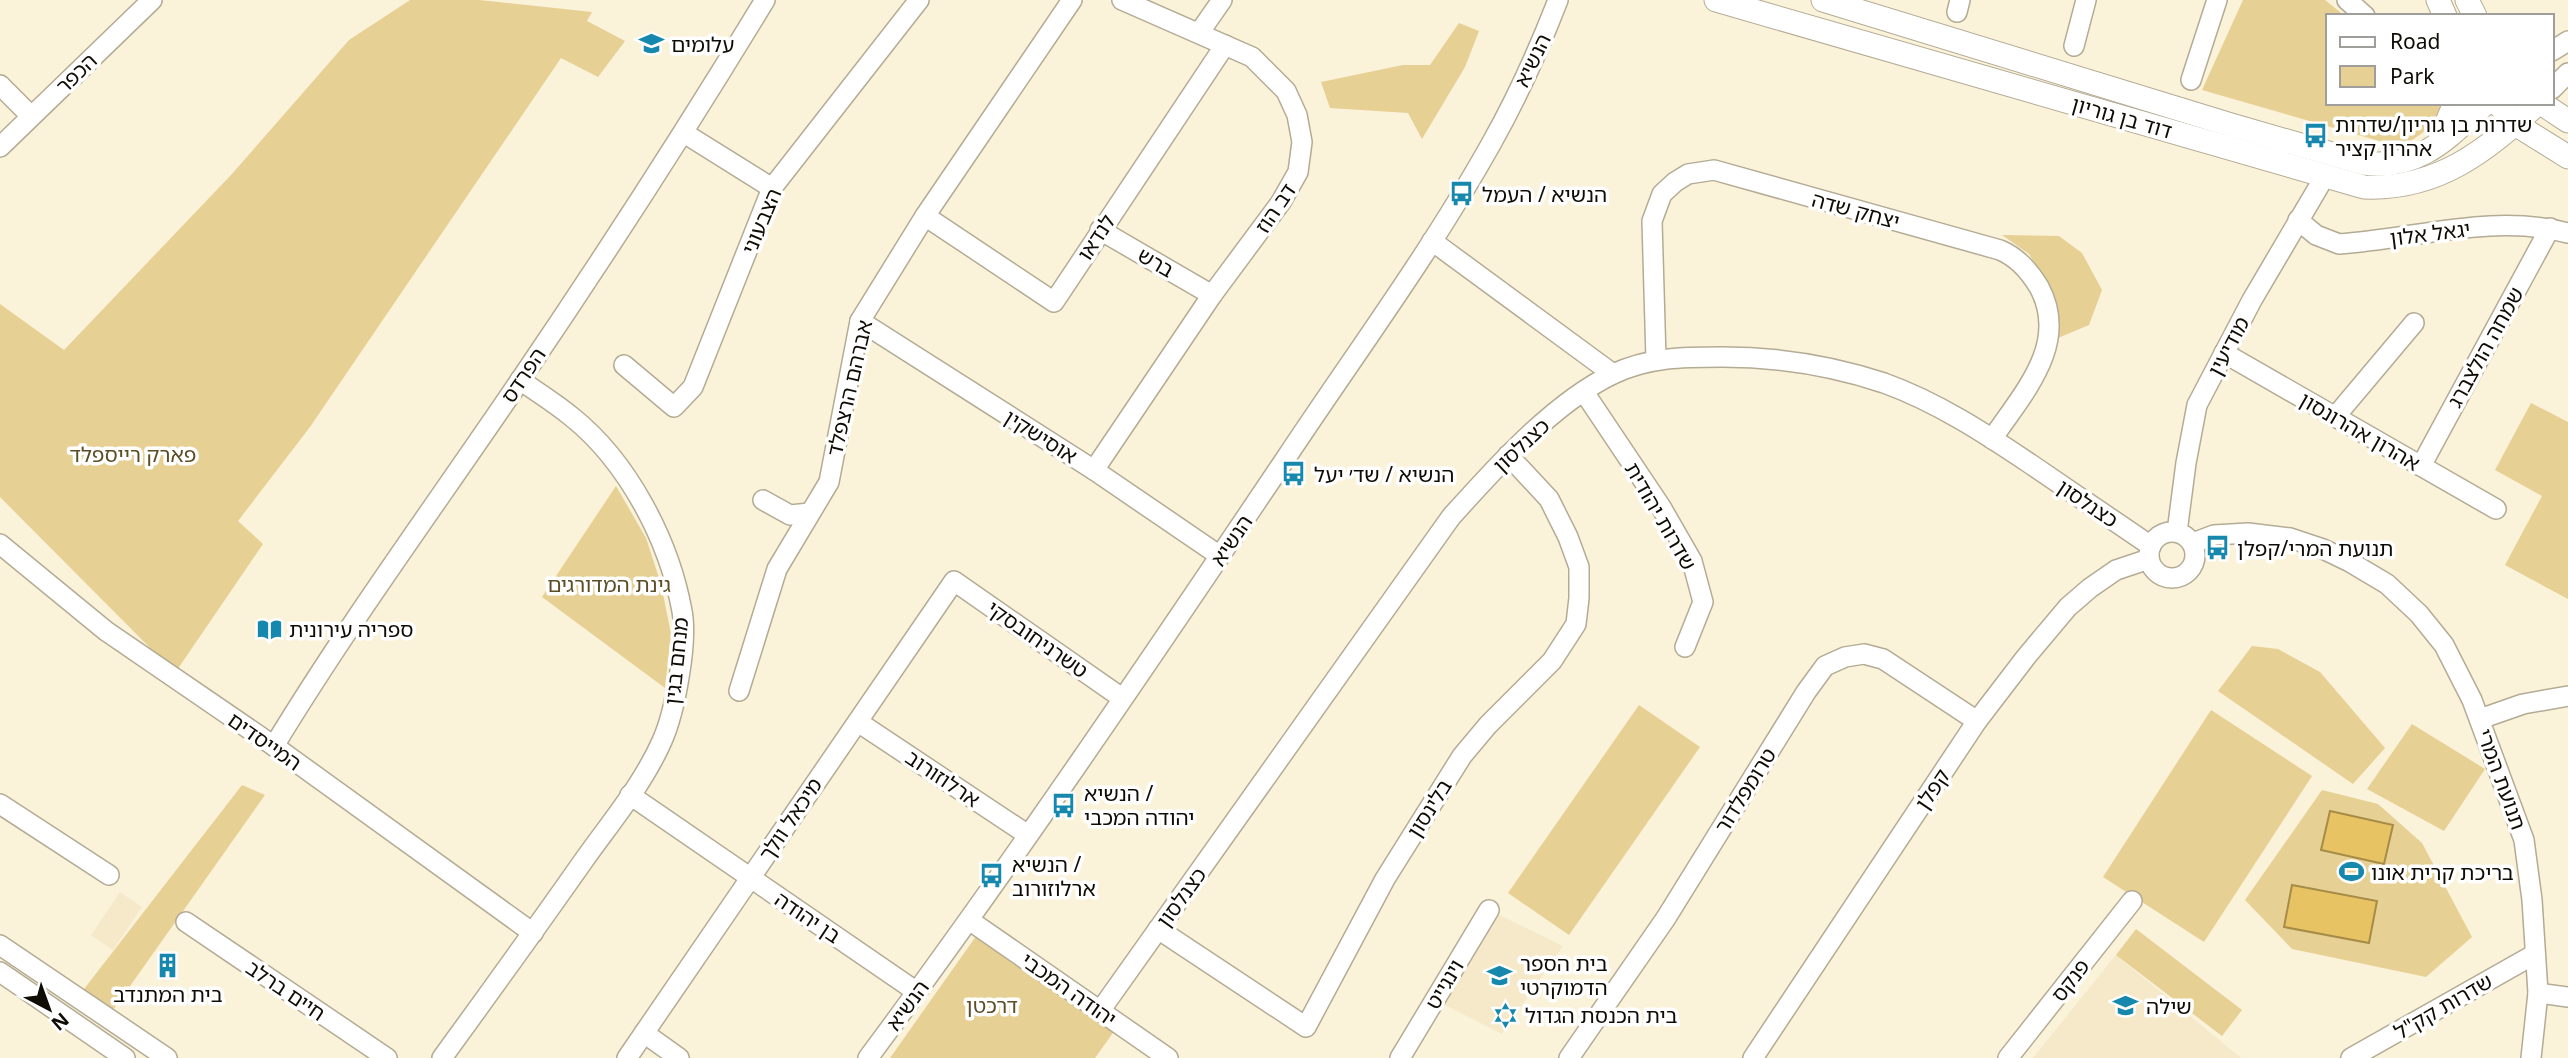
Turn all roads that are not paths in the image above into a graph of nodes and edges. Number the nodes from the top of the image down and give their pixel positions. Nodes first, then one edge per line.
1 (152, 0) edge
2 (765, 0) edge
3 (919, 0) edge
4 (1072, 0) edge
5 (1122, 0) edge
6 (1222, 0) edge
7 (1558, 0) edge
8 (1716, 0) edge
9 (1823, 0) edge
10 (2086, 0) edge
11 (2217, 0) edge
12 (2347, 0) edge
13 (2363, 14) edge
14 (1199, 33) junction
15 (1225, 45) junction
16 (2074, 46) dead end
17 (2568, 73) edge
18 (2192, 80) dead end
19 (0, 85) edge
20 (2554, 87) edge
21 (2454, 105) edge
22 (2484, 105) edge
23 (2499, 105) edge
24 (2537, 105) edge
25 (2542, 105) edge
26 (31, 116) junction
27 (2568, 121) edge
28 (2516, 123) junction
29 (684, 133) junction
30 (0, 146) edge
31 (2437, 146) junction
32 (2568, 157) edge
33 (2325, 176) junction
34 (772, 188) junction
35 (925, 216) junction
36 (2298, 220) junction
37 (1100, 230) junction
38 (2559, 231) edge
39 (1432, 241) junction
40 (1212, 295) junction
41 (860, 321) junction
42 (2414, 323) dead end
43 (2224, 353) junction
44 (1656, 359) junction
45 (624, 365) dead end
46 (1613, 374) junction
47 (520, 380) junction
48 (1584, 392) junction
49 (2335, 417) junction
50 (1992, 439) junction
51 (1508, 455) junction
52 (2421, 466) junction
53 (1094, 470) junction
54 (763, 500) dead end
55 (2496, 509) dead end
56 (810, 513) junction
57 (2185, 538) junction
58 (0, 544) edge
59 (2150, 553) junction
60 (1220, 556) junction
61 (954, 581) joint
62 (1685, 647) dead end
63 (739, 691) dead end
64 (2568, 696) edge
65 (1122, 698) junction
66 (2480, 719) junction
67 (1977, 721) junction
68 (858, 722) junction
69 (274, 746) junction
70 (630, 795) junction
71 (0, 804) edge
72 (1028, 835) junction
73 (109, 875) dead end
74 (751, 878) junction
75 (2132, 901) dead end
76 (1489, 910) dead end
77 (969, 919) junction
78 (186, 922) dead end
79 (1158, 929) junction
80 (533, 933) junction
81 (0, 945) edge
82 (2535, 954) junction
83 (0, 972) edge
84 (53, 980) junction
85 (917, 992) junction
86 (2538, 993) junction
87 (2568, 997) edge
88 (80, 998) junction
89 (42, 1000) junction
90 (1100, 1011) junction
91 (67, 1017) junction
92 (644, 1033) junction
93 (125, 1058) edge
94 (167, 1058) edge
95 (387, 1058) edge
96 (442, 1058) edge
97 (627, 1058) edge
98 (679, 1058) edge
99 (868, 1058) edge
100 (1168, 1058) edge
101 (1400, 1058) edge
102 (1569, 1058) edge
103 (1753, 1058) edge
104 (2008, 1058) edge
105 (2351, 1058) edge
106 (2530, 1058) edge

1 - 26 street, הכפר
2 - 29 street, הפרדס
3 - 34 street, הצבעוני
4 - 35 street, אברהם הרצפלד
5 - 14 street, דב הוז
6 - 14 street
7 - 39 street, הנשיא
8 - 33 main road, דוד בן גוריון
9 - 31 main road, דוד בן גוריון
10 - 16 street
11 - 18 street
12 - 13 street
14 - 15 street, דב הוז
15 - 37 street, לנדאו
15 - 40 street, דב הוז
17 - 20 street
19 - 26 street
21 - 31 main road
22 - 31 main road, דוד בן גוריון
23 - 28 main road
24 - 28 main road, דוד בן גוריון
25 - 27 main road
26 - 30 street, הכפר
28 - 32 main road
28 - 33 main road, דוד בן גוריון
29 - 34 street
29 - 47 street, הפרדס
33 - 36 street, מודיעין
34 - 45 street, הצבעוני
35 - 37 street, לנדאו
35 - 41 street, אברהם הרצפלד
36 - 38 street, יגאל אלון
36 - 43 street, מודיעין
37 - 40 street, ברש
38 - 52 street, שמחה הולצברג
39 - 46 street
39 - 60 street, הנשיא
40 - 53 street, דב הוז
41 - 53 street, אוסישקין
41 - 56 street, אברהם הרצפלד
42 - 49 street
43 - 49 street, אהרון אהרונסון
43 - 57 street, מודיעין
44 - 46 street, כצנלסון
44 - 50 street, כצנלסון
44 - 50 street, יצחק שדה
46 - 48 street, כצנלסון
47 - 69 street, הפרדס
47 - 70 street, מנחם בגין
48 - 51 street, כצנלסון
48 - 62 street, שדרות יהודית
49 - 52 street, אהרון אהרונסון
50 - 59 street, כצנלסון
51 - 79 street, כצנלסון
51 - 79 street, בלינסון
52 - 55 street, אהרון אהרונסון
53 - 60 street, אוסישקין
54 - 56 street
56 - 63 street, אברהם הרצפלד
57 - 59 street
57 - 59 street
57 - 66 street, תנועת המרי
58 - 69 street, המייסדים
59 - 67 street, קפלן
60 - 65 street, הנשיא
61 - 65 street, טשרניחובסקי
61 - 68 street, מיכאל וולך
64 - 66 street
65 - 72 street, הנשיא
66 - 82 street, תנועת המרי
67 - 102 street, טרומפלדור
67 - 103 street, קפלן
68 - 72 street, ארלוזורוב
68 - 74 street, מיכאל וולך
69 - 80 street, המייסדים
70 - 74 street, בן יהודה
70 - 80 street, מנחם בגין
71 - 73 street
72 - 77 street, הנשיא
74 - 85 street, בן יהודה
74 - 92 street, מיכאל וולך
75 - 104 street, פנקס
76 - 101 street, וינגייט
77 - 85 street, הנשיא
77 - 90 street, יהודה המכבי
78 - 95 street, חיים ברלב
79 - 90 street, כצנלסון
80 - 96 street, מנחם בגין
81 - 84 street
82 - 86 street, תנועת המרי
82 - 105 street, שדרות קק"ל
83 - 89 street
84 - 88 street
84 - 89 street
85 - 99 street, הנשיא
86 - 87 street
86 - 106 street, תנועת המרי
88 - 91 street
88 - 94 street
89 - 91 street
90 - 100 street, יהודה המכבי
91 - 93 street
92 - 97 street, מיכאל וולך
92 - 98 street

